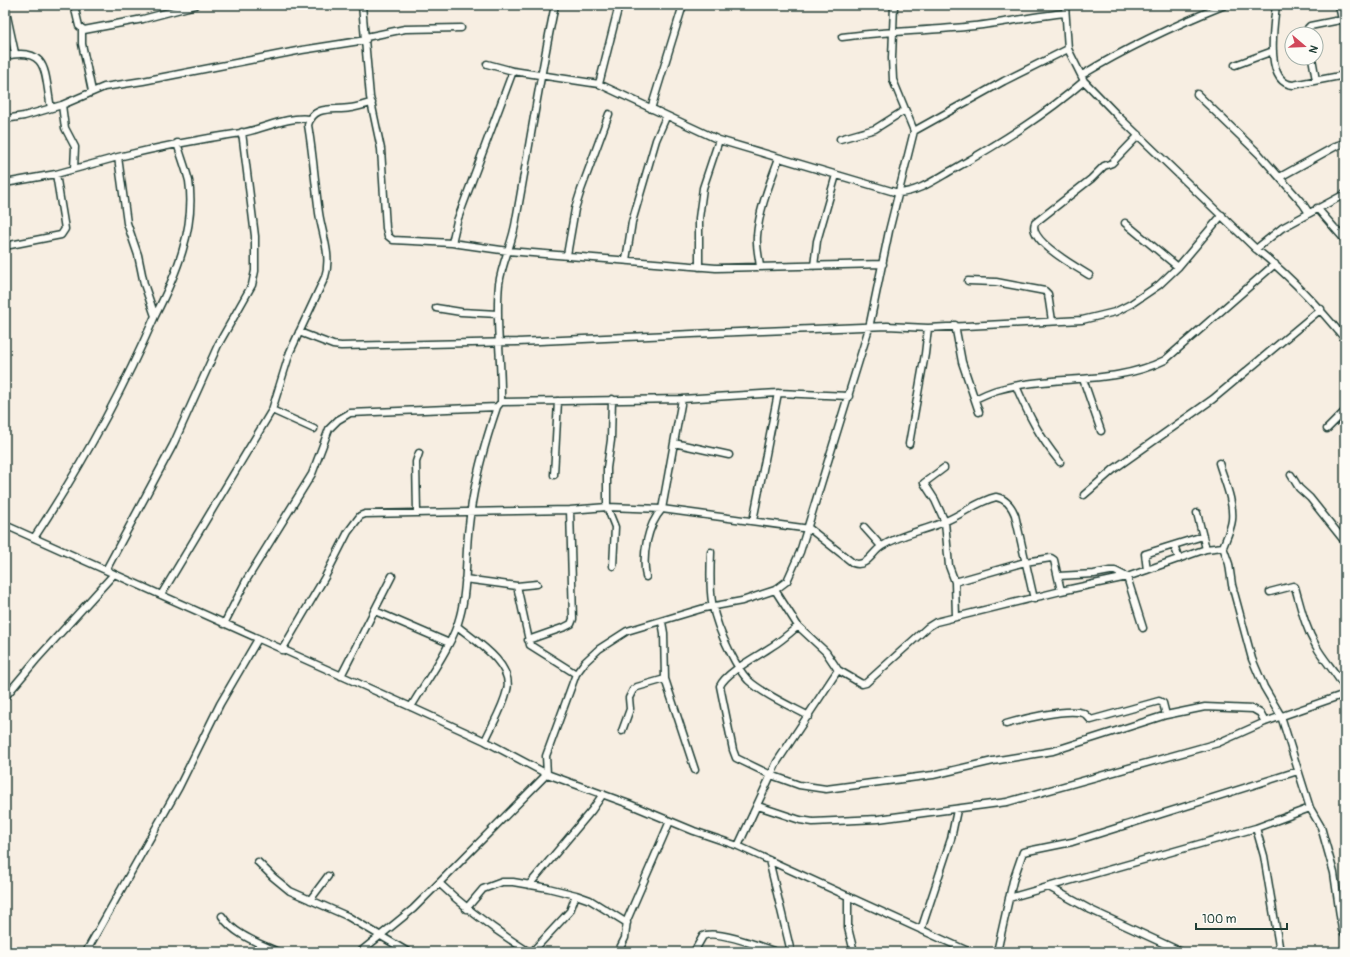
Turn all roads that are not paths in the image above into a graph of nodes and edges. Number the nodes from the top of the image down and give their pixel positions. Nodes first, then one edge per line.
1 (74, 5) edge
2 (196, 5) edge
3 (362, 5) edge
4 (555, 5) edge
5 (619, 5) edge
6 (683, 5) edge
7 (894, 5) edge
8 (1065, 5) edge
9 (1225, 5) edge
10 (1276, 5) edge
11 (1339, 5) edge
12 (5, 7) edge
13 (1065, 13) junction
14 (1343, 20) edge
15 (1310, 26) edge
16 (461, 28) dead end
17 (82, 29) junction
18 (893, 32) junction
19 (842, 37) dead end
20 (366, 39) junction
21 (1068, 49) junction
22 (1273, 51) junction
23 (15, 53) junction
24 (5, 56) edge
25 (487, 64) dead end
26 (1234, 66) dead end
27 (1313, 66) edge
28 (513, 71) junction
29 (1345, 75) edge
30 (542, 76) junction
31 (1083, 78) junction
32 (1316, 80) junction
33 (598, 84) junction
34 (92, 91) junction
35 (1197, 94) dead end
36 (372, 103) junction
37 (62, 105) junction
38 (51, 108) junction
39 (651, 109) junction
40 (905, 110) junction
41 (609, 114) dead end
42 (666, 117) junction
43 (5, 119) edge
44 (310, 119) junction
45 (914, 131) junction
46 (242, 132) junction
47 (1139, 135) junction
48 (840, 139) dead end
49 (719, 140) junction
50 (177, 143) junction
51 (1345, 143) edge
52 (118, 157) junction
53 (780, 158) junction
54 (74, 169) junction
55 (56, 174) junction
56 (836, 174) junction
57 (1280, 177) junction
58 (5, 183) edge
59 (898, 193) junction
60 (1345, 194) edge
61 (1317, 208) junction
62 (1309, 213) junction
63 (1222, 215) junction
64 (1125, 223) dead end
65 (1345, 240) edge
66 (452, 243) junction
67 (5, 246) edge
68 (1256, 249) junction
69 (508, 251) junction
70 (567, 255) junction
71 (626, 260) junction
72 (882, 264) junction
73 (1275, 264) junction
74 (814, 266) junction
75 (699, 267) junction
76 (760, 267) junction
77 (1178, 267) junction
78 (1088, 275) dead end
79 (968, 281) dead end
80 (436, 308) dead end
81 (1321, 308) junction
82 (498, 314) junction
83 (155, 316) junction
84 (1052, 321) junction
85 (954, 325) junction
86 (869, 328) junction
87 (928, 328) junction
88 (299, 332) junction
89 (1345, 339) edge
90 (498, 342) junction
91 (1083, 379) junction
92 (1016, 386) junction
93 (778, 393) junction
94 (849, 396) junction
95 (682, 399) junction
96 (975, 399) junction
97 (612, 400) junction
98 (558, 401) junction
99 (501, 402) junction
100 (497, 408) junction
101 (272, 410) junction
102 (1345, 411) edge
103 (979, 412) dead end
104 (314, 429) dead end
105 (1327, 429) dead end
106 (1101, 431) dead end
107 (674, 443) junction
108 (909, 444) dead end
109 (419, 453) dead end
110 (729, 455) dead end
111 (1060, 462) dead end
112 (1219, 463) dead end
113 (944, 468) dead end
114 (554, 475) dead end
115 (1291, 475) dead end
116 (1084, 495) dead end
117 (607, 507) junction
118 (662, 509) junction
119 (570, 510) junction
120 (470, 511) junction
121 (417, 512) junction
122 (1197, 513) dead end
123 (752, 521) junction
124 (945, 522) junction
125 (5, 525) edge
126 (864, 527) dead end
127 (807, 529) junction
128 (1203, 536) junction
129 (34, 538) junction
130 (1187, 541) junction
131 (1345, 542) edge
132 (1174, 545) junction
133 (881, 546) junction
134 (1223, 547) junction
135 (1206, 549) junction
136 (711, 552) dead end
137 (1192, 554) junction
138 (1179, 559) junction
139 (1025, 562) junction
140 (613, 566) dead end
141 (106, 570) junction
142 (1147, 570) junction
143 (114, 574) junction
144 (1094, 574) junction
145 (392, 576) dead end
146 (1058, 576) junction
147 (646, 577) dead end
148 (1127, 577) junction
149 (465, 579) junction
150 (955, 582) junction
151 (1097, 583) junction
152 (537, 584) dead end
153 (517, 586) junction
154 (775, 590) junction
155 (1061, 591) junction
156 (1270, 592) dead end
157 (161, 595) junction
158 (1034, 599) junction
159 (711, 607) junction
160 (375, 611) junction
161 (956, 617) junction
162 (662, 622) junction
163 (224, 624) junction
164 (457, 626) junction
165 (798, 626) junction
166 (1143, 628) dead end
167 (258, 639) junction
168 (528, 640) junction
169 (449, 643) junction
170 (282, 650) junction
171 (739, 669) junction
172 (838, 670) junction
173 (576, 674) junction
174 (341, 676) junction
175 (665, 679) junction
176 (1345, 689) edge
177 (1345, 694) edge
178 (5, 697) edge
179 (411, 707) junction
180 (1166, 715) junction
181 (809, 716) junction
182 (1281, 716) junction
183 (1265, 722) junction
184 (1006, 724) dead end
185 (622, 731) dead end
186 (485, 741) junction
187 (695, 770) dead end
188 (1298, 771) junction
189 (547, 774) junction
190 (770, 775) junction
191 (603, 794) junction
192 (758, 806) junction
193 (1310, 808) junction
194 (957, 810) junction
195 (670, 821) junction
196 (1256, 828) junction
197 (738, 846) junction
198 (769, 860) junction
199 (258, 862) dead end
200 (328, 876) dead end
201 (439, 883) junction
202 (529, 885) junction
203 (1049, 887) junction
204 (576, 895) junction
205 (848, 896) junction
206 (1009, 898) junction
207 (310, 900) junction
208 (466, 909) junction
209 (222, 916) dead end
210 (627, 923) junction
211 (921, 930) junction
212 (1345, 934) edge
213 (380, 936) junction
214 (87, 950) edge
215 (274, 951) edge
216 (96, 952) edge
217 (360, 952) edge
218 (408, 952) edge
219 (531, 952) edge
220 (618, 952) edge
221 (694, 952) edge
222 (776, 952) edge
223 (791, 952) edge
224 (854, 952) edge
225 (970, 952) edge
226 (997, 952) edge
227 (1182, 952) edge
228 (1280, 952) edge

1 - 17 street
2 - 17 street
3 - 20 street
4 - 30 street
5 - 33 street
6 - 39 street
7 - 18 street
8 - 13 street
9 - 31 street
10 - 22 street
11 - 14 street
12 - 23 street
13 - 18 street
13 - 21 street
14 - 15 street
16 - 20 street
17 - 34 street
18 - 19 street
18 - 40 street
20 - 34 street
20 - 36 street
21 - 31 street
21 - 45 street
22 - 26 street
22 - 32 street
23 - 24 street
23 - 38 street
25 - 28 street
27 - 32 street
28 - 30 street
28 - 66 street
29 - 32 street
30 - 33 street
30 - 69 street
31 - 47 street
31 - 59 street
33 - 39 street
34 - 37 street
35 - 57 street
36 - 44 street
36 - 66 street
37 - 38 street
37 - 54 street
38 - 43 street
39 - 42 street
40 - 45 street
40 - 48 street
41 - 70 street
42 - 49 street
42 - 71 street
44 - 46 street
44 - 88 street
45 - 59 street
46 - 50 street
46 - 141 street
47 - 63 street
47 - 78 street
49 - 53 street
49 - 75 street
50 - 52 street
50 - 83 street
51 - 57 street
52 - 54 street
52 - 83 street
53 - 56 street
53 - 76 street
54 - 55 street
55 - 58 street
55 - 67 street
56 - 59 street
56 - 74 street
57 - 62 street
59 - 72 street
60 - 61 street
61 - 62 street
61 - 65 street
62 - 68 street
63 - 68 street
63 - 77 street
64 - 77 street
66 - 69 street
68 - 73 street
69 - 70 street
69 - 82 street
70 - 71 street
71 - 75 street
72 - 74 street
72 - 86 street
73 - 81 street
73 - 91 street
74 - 76 street
75 - 76 street
77 - 84 street
79 - 84 street
80 - 82 street
81 - 89 street
81 - 116 street
82 - 90 street
83 - 129 street
84 - 85 street
85 - 87 street
85 - 96 street
86 - 87 street
86 - 90 street
86 - 94 street
87 - 108 street
88 - 90 street
88 - 101 street
90 - 99 street
91 - 92 street
91 - 106 street
92 - 96 street
92 - 111 street
93 - 94 street
93 - 95 street
93 - 123 street
94 - 127 street
95 - 97 street
95 - 107 street
96 - 103 street
97 - 98 street
97 - 117 street
98 - 99 street
98 - 114 street
99 - 100 street
100 - 120 street
100 - 163 street
101 - 104 street
101 - 157 street
102 - 105 street
107 - 110 street
107 - 118 street
109 - 121 street
112 - 134 street
113 - 124 street
115 - 131 street
117 - 118 street
117 - 119 street
117 - 140 street
118 - 123 street
118 - 147 street
119 - 120 street
119 - 168 street
120 - 121 street
120 - 149 street
121 - 170 street
122 - 128 street
123 - 127 street
124 - 133 street
124 - 139 street
124 - 150 street
125 - 129 street
126 - 133 street
127 - 133 street
127 - 154 street
128 - 130 street
128 - 135 street
129 - 141 street
130 - 132 street
130 - 137 street
132 - 138 street
132 - 142 street
134 - 135 street
134 - 182 street
135 - 137 street
136 - 159 street
137 - 138 street
138 - 142 street
139 - 146 street
139 - 150 street
139 - 158 street
141 - 143 street
142 - 148 street
143 - 157 street
143 - 178 street
144 - 146 street
144 - 148 street
144 - 151 street
145 - 160 street
146 - 155 street
148 - 151 street
148 - 166 street
149 - 153 street
149 - 164 street
150 - 161 street
151 - 155 street
152 - 153 street
153 - 168 street
154 - 159 street
154 - 165 street
155 - 158 street
156 - 176 street
157 - 163 street
158 - 161 street
159 - 162 street
159 - 171 street
160 - 169 street
160 - 174 street
161 - 172 street
162 - 173 street
162 - 175 street
163 - 167 street
164 - 169 street
164 - 186 street
165 - 171 street
165 - 172 street
167 - 170 street
167 - 214 street
168 - 173 street
169 - 179 street
170 - 174 street
171 - 181 street
171 - 190 street
172 - 181 street
173 - 189 street
174 - 179 street
175 - 185 street
175 - 187 street
177 - 182 street
179 - 186 street
180 - 183 street
180 - 184 street
180 - 190 street
181 - 190 street
182 - 183 street
182 - 188 street
183 - 194 street
186 - 189 street
188 - 193 street
188 - 206 street
189 - 191 street
189 - 201 street
190 - 192 street
191 - 195 street
191 - 202 street
192 - 194 street
192 - 197 street
193 - 196 street
193 - 212 street
194 - 211 street
195 - 197 street
195 - 210 street
196 - 203 street
196 - 228 street
197 - 198 street
198 - 205 street
198 - 223 street
199 - 207 street
200 - 207 street
201 - 208 street
201 - 213 street
202 - 204 street
202 - 208 street
203 - 206 street
203 - 227 street
204 - 210 street
204 - 219 street
205 - 211 street
205 - 224 street
206 - 226 street
207 - 213 street
208 - 219 street
209 - 215 street
210 - 220 street
211 - 225 street
213 - 217 street
213 - 218 street
214 - 216 street
221 - 222 street

